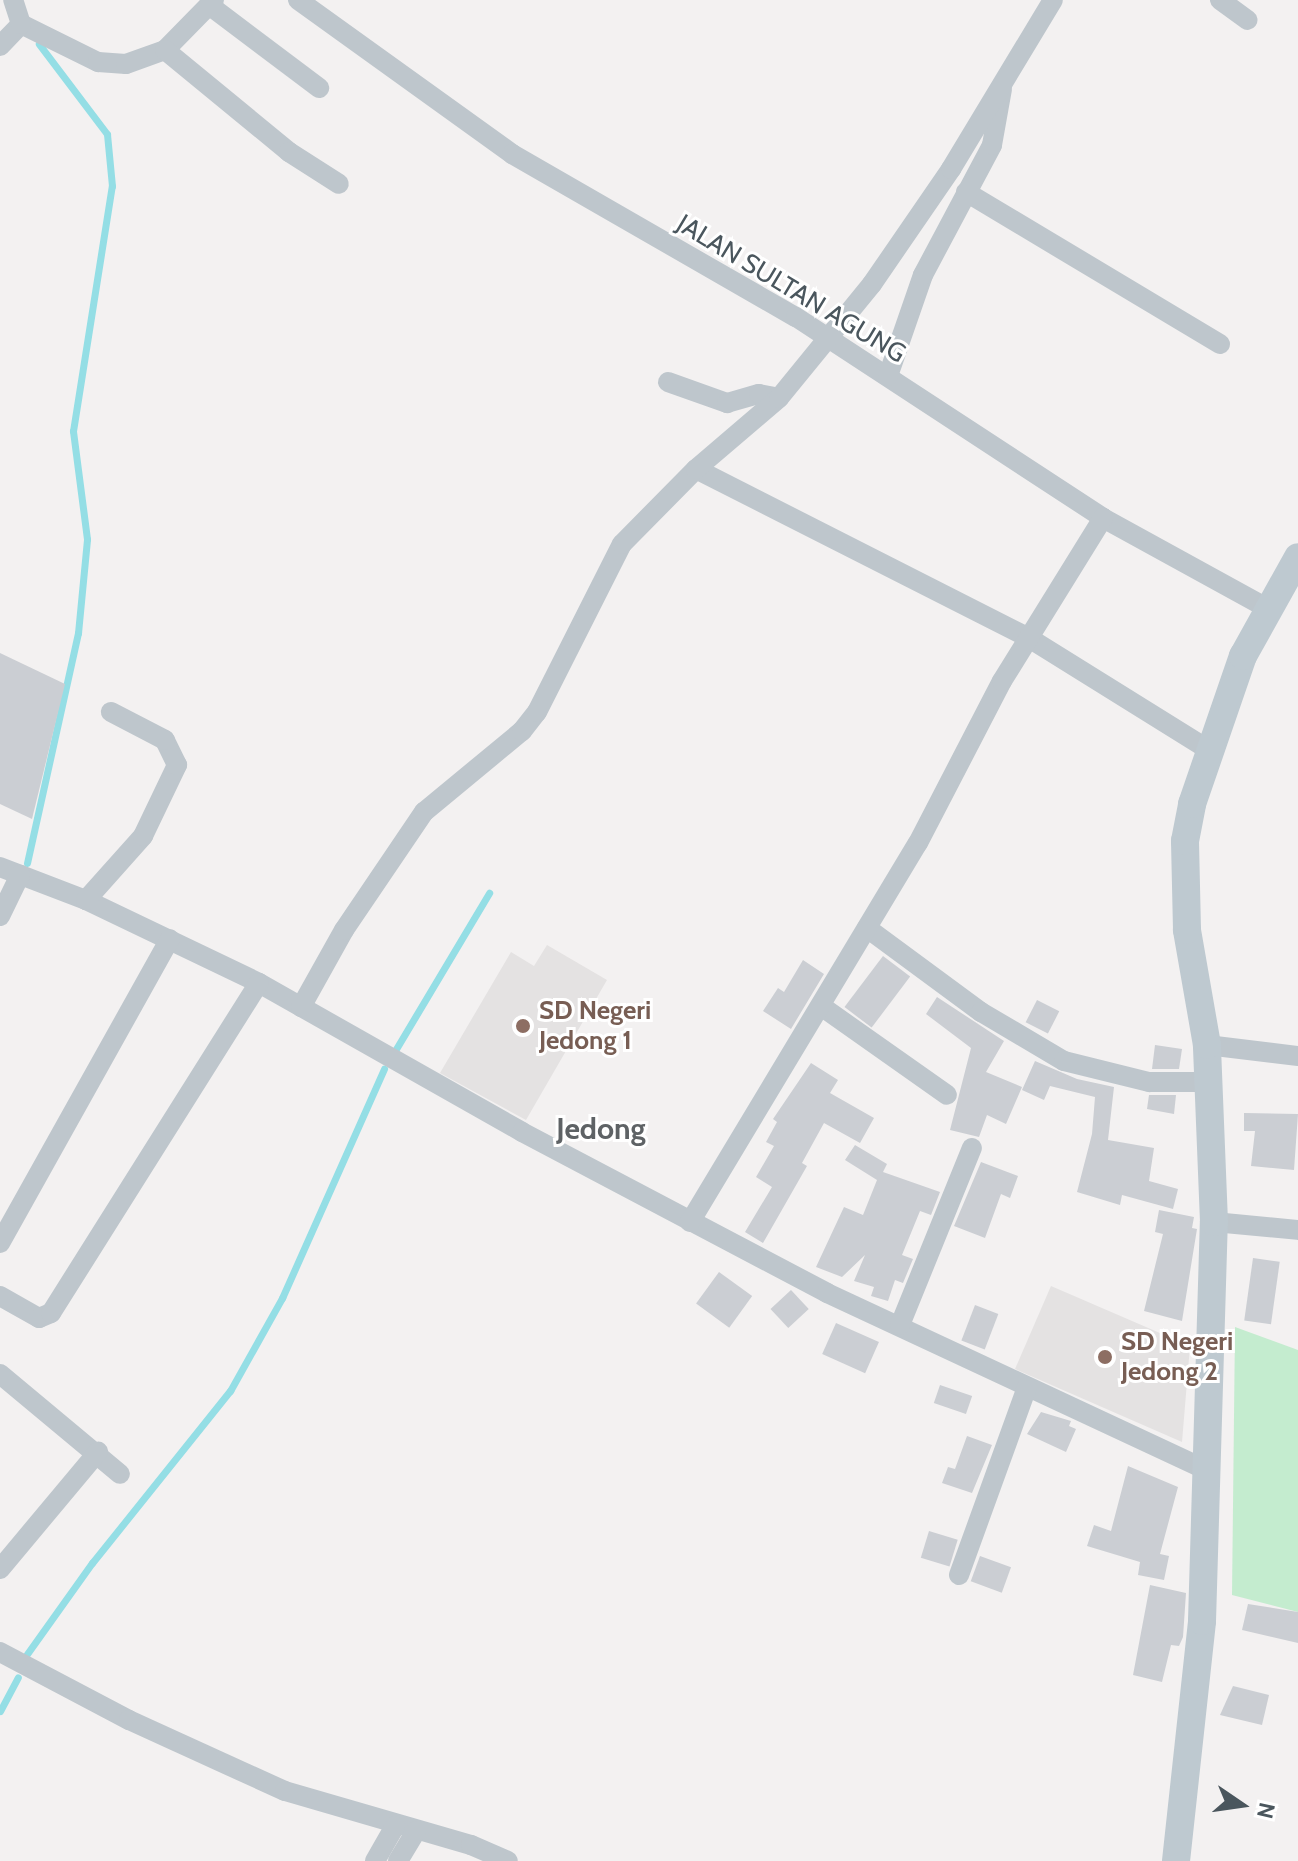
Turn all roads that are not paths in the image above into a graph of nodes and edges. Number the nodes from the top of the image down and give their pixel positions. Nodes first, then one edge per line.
1 (13, 0) edge
2 (298, 0) edge
3 (1053, 0) edge
4 (1220, 0) edge
5 (211, 3) edge
6 (1248, 20) dead end
7 (21, 24) junction
8 (0, 46) edge
9 (165, 50) junction
10 (1003, 85) junction
11 (319, 88) dead end
12 (339, 184) dead end
13 (966, 192) junction
14 (830, 339) junction
15 (1220, 344) dead end
16 (888, 376) junction
17 (668, 382) dead end
18 (779, 398) junction
19 (696, 469) junction
20 (1103, 518) junction
21 (1298, 557) edge
22 (1267, 608) junction
23 (1029, 638) junction
24 (111, 712) dead end
25 (1209, 750) junction
26 (0, 867) edge
27 (20, 875) junction
28 (86, 900) junction
29 (0, 916) edge
30 (867, 928) junction
31 (170, 939) junction
32 (259, 983) junction
33 (821, 1006) junction
34 (301, 1007) junction
35 (1207, 1045) junction
36 (1298, 1056) edge
37 (1209, 1082) junction
38 (947, 1095) dead end
39 (972, 1148) dead end
40 (690, 1222) junction
41 (1214, 1222) junction
42 (1298, 1230) edge
43 (0, 1243) edge
44 (0, 1296) edge
45 (900, 1325) junction
46 (0, 1374) edge
47 (1027, 1387) junction
48 (98, 1452) junction
49 (1207, 1470) junction
50 (120, 1474) dead end
51 (0, 1569) edge
52 (959, 1575) dead end
53 (0, 1652) edge
54 (406, 1828) junction
55 (375, 1861) edge
56 (398, 1861) edge
57 (508, 1861) edge
58 (1176, 1861) edge

1 - 7 street
2 - 14 street, JALAN SULTAN AGUNG
3 - 10 street
4 - 6 street
5 - 9 street
5 - 11 street
7 - 8 street
7 - 9 street
9 - 12 street
10 - 13 street
10 - 14 street
13 - 15 street
13 - 16 street
14 - 16 street, JALAN SULTAN AGUNG
14 - 18 street
16 - 20 street, JALAN SULTAN AGUNG
17 - 18 street
18 - 19 street
19 - 23 street
19 - 34 street
20 - 22 street, JALAN SULTAN AGUNG
20 - 23 street
21 - 22 street
22 - 25 street
23 - 25 street
23 - 30 street
24 - 28 street
25 - 35 street
26 - 27 street
27 - 28 street
27 - 29 street
28 - 31 street
30 - 33 street
30 - 37 street
31 - 32 street
31 - 43 street
32 - 34 street
32 - 44 street
33 - 38 street
33 - 40 street
34 - 40 street
35 - 36 street
35 - 37 street
37 - 41 street
39 - 45 street
40 - 45 street
41 - 42 street
41 - 49 street
45 - 47 street
46 - 48 street
47 - 49 street
47 - 52 street
48 - 50 street
48 - 51 street
49 - 58 street
53 - 54 street
54 - 55 street
54 - 56 street
54 - 57 street

